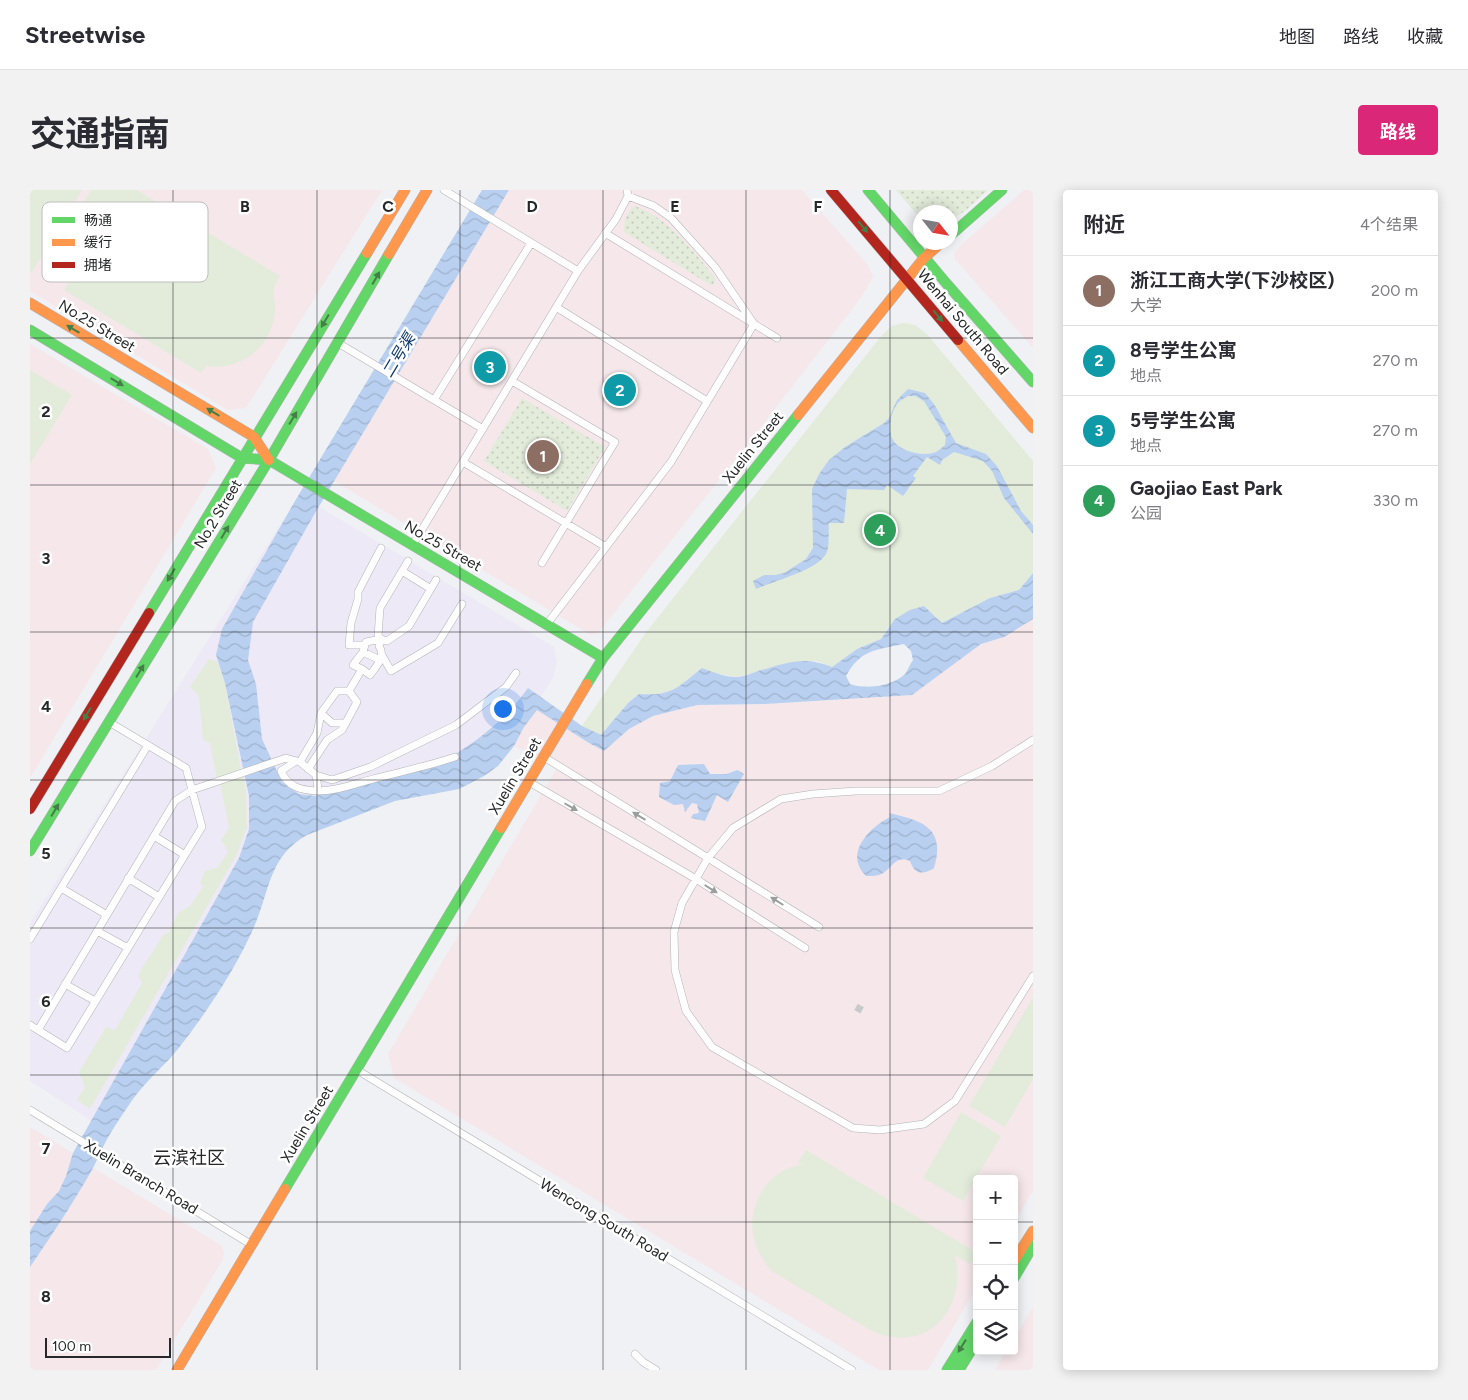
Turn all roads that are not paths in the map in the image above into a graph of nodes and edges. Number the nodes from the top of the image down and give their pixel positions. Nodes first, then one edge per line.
1 (404, 190) edge
2 (427, 190) edge
3 (444, 190) edge
4 (831, 190) edge
5 (868, 190) edge
6 (1002, 190) edge
7 (628, 193) edge
8 (958, 228) edge
9 (605, 233) junction
10 (531, 243) junction
11 (933, 250) edge
12 (924, 258) junction
13 (578, 271) junction
14 (907, 279) junction
15 (30, 303) edge
16 (556, 307) junction
17 (754, 324) junction
18 (30, 330) edge
19 (777, 338) dead end
20 (338, 342) junction
21 (512, 381) junction
22 (1033, 382) edge
23 (434, 400) junction
24 (708, 401) junction
25 (1033, 428) edge
26 (483, 429) junction
27 (254, 437) junction
28 (242, 458) junction
29 (269, 460) junction
30 (463, 462) junction
31 (566, 523) junction
32 (412, 546) junction
33 (606, 547) junction
34 (381, 548) dead end
35 (408, 561) dead end
36 (542, 563) dead end
37 (402, 571) junction
38 (436, 580) dead end
39 (431, 589) junction
40 (462, 604) dead end
41 (546, 624) junction
42 (381, 639) junction
43 (364, 648) junction
44 (381, 658) junction
45 (604, 658) junction
46 (362, 669) junction
47 (516, 673) dead end
48 (349, 691) junction
49 (321, 713) junction
50 (109, 722) junction
51 (346, 723) junction
52 (1033, 740) edge
53 (148, 745) junction
54 (455, 757) dead end
55 (544, 758) junction
56 (298, 761) junction
57 (308, 768) junction
58 (316, 775) junction
59 (529, 782) junction
60 (192, 790) junction
61 (317, 791) junction
62 (30, 809) edge
63 (154, 836) junction
64 (30, 851) edge
65 (185, 855) junction
66 (708, 858) junction
67 (128, 878) junction
68 (696, 879) junction
69 (61, 888) junction
70 (159, 897) junction
71 (107, 915) junction
72 (818, 927) dead end
73 (97, 931) junction
74 (30, 939) edge
75 (128, 948) junction
76 (806, 948) dead end
77 (1033, 976) edge
78 (65, 984) junction
79 (95, 1001) junction
80 (30, 1025) edge
81 (38, 1030) junction
82 (357, 1070) junction
83 (30, 1110) edge
84 (1033, 1231) edge
85 (252, 1245) junction
86 (1033, 1246) edge
87 (1018, 1255) edge
88 (1018, 1271) edge
89 (973, 1328) edge
90 (973, 1347) edge
91 (635, 1354) dead end
92 (176, 1370) edge
93 (656, 1370) edge
94 (852, 1370) edge
95 (947, 1370) edge
96 (959, 1370) edge

1 -> 27 main road, No.2 Street
20 -> 2 main road, No.2 Street
3 - 10 street
4 -> 14 main road, Wenhai South Road
5 - 12 main road, Wenhai South Road
6 - 8 main road
7 - 9 street
7 - 17 street
9 - 13 street
9 - 17 street
10 - 13 street
10 - 23 street
11 - 12 main road, Xuelin Street
12 - 14 main road, Xuelin Street
12 - 22 main road, Wenhai South Road
13 - 16 street
14 -> 25 main road, Wenhai South Road
14 - 45 main road, Xuelin Street
27 -> 15 main road, No.25 Street
16 - 21 street
16 - 24 street
17 - 19 street
17 - 24 street
18 -> 28 main road, No.25 Street
20 - 23 street
29 -> 20 main road, No.2 Street
21 - 26 street
21 - 31 street
23 - 26 street
24 - 33 street
26 - 30 street
27 - 28 main road, No.2 Street
27 - 29 main road, No.25 Street
28 - 29 main road, No.25 Street
28 -> 62 main road, No.2 Street
29 - 32 main road, No.25 Street
50 -> 29 main road, No.2 Street
30 - 31 street
30 - 32 street
31 - 33 street
31 - 36 street
32 - 41 main road, No.25 Street
33 - 41 street
34 - 43 street
35 - 37 street
37 - 39 street
37 - 42 street
38 - 39 street
39 - 42 street
40 - 44 street
41 - 45 main road, No.25 Street
42 - 43 street
42 - 44 street
43 - 44 street
43 - 46 street
44 - 46 street
45 - 55 main road, Xuelin Street
46 - 48 street
47 - 58 street
48 - 49 street
48 - 51 street
49 - 51 street
49 - 56 street
50 - 53 street
64 -> 50 main road, No.2 Street
51 - 57 street
52 - 66 street
53 - 60 street
53 - 69 street
54 - 61 street
55 - 59 main road, Xuelin Street
66 -> 55 street
56 - 57 street
56 - 60 street
56 - 61 street
57 - 58 street
58 - 61 street
59 -> 68 street
59 - 82 main road, Xuelin Street
60 - 63 street
60 - 65 street
63 - 65 street
63 - 67 street
65 - 70 street
66 - 68 street
72 -> 66 street
67 - 70 street
67 - 71 street
68 -> 76 street
68 - 77 street
69 - 71 street
69 - 74 street
70 - 75 street
71 - 73 street
73 - 75 street
73 - 78 street
75 - 79 street
78 - 79 street
78 - 81 street
79 - 81 street
80 - 81 street
82 - 85 main road, Xuelin Street
82 - 94 street, Wencong South Road
83 - 85 street, Xuelin Branch Road
84 - 87 main road
85 - 92 main road, Xuelin Street
86 - 88 main road
89 -> 95 main road
90 - 96 main road
91 - 93 street

